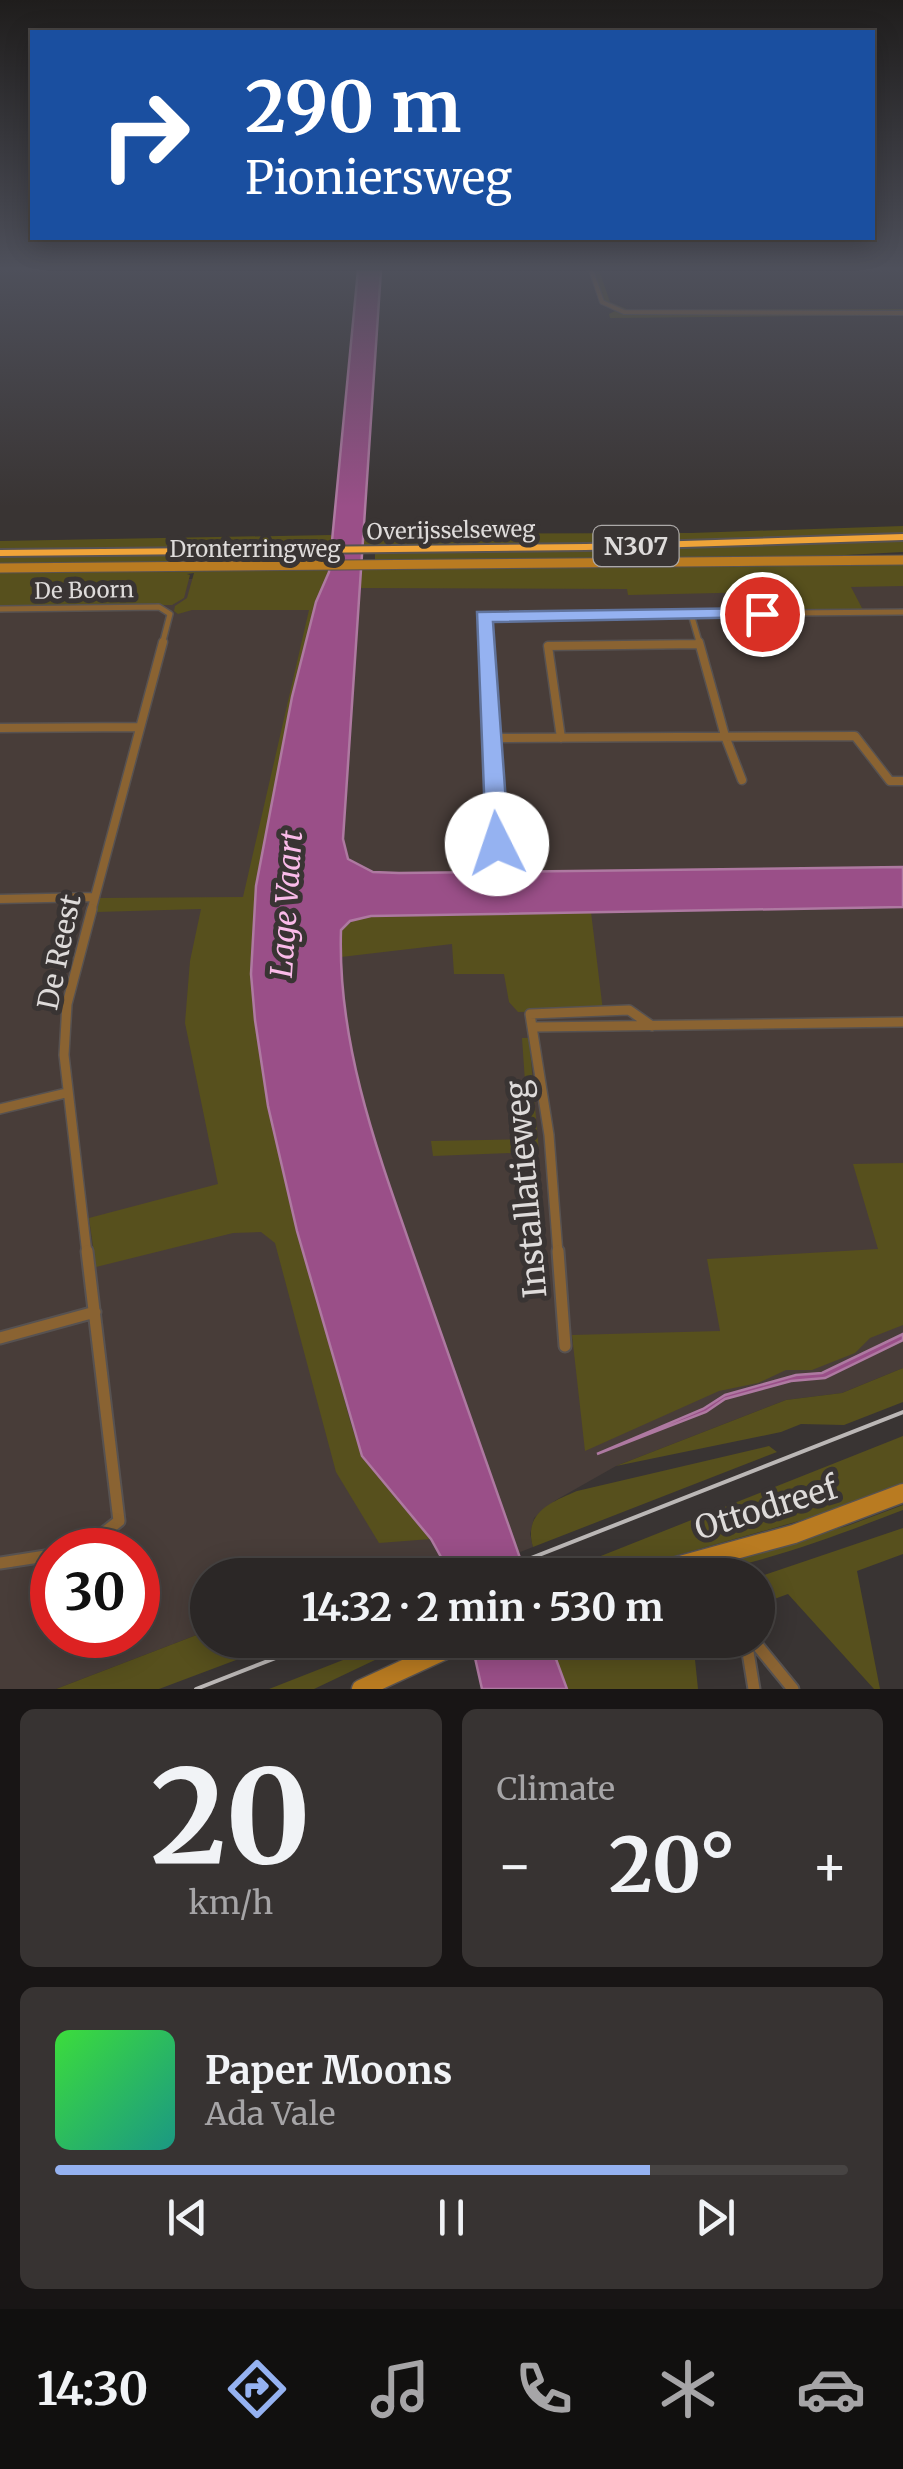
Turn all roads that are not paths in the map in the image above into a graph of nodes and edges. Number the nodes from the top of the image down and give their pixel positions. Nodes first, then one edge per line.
1 (903, 536) edge
2 (0, 553) edge
3 (903, 557) edge
4 (0, 568) edge
5 (0, 608) edge
6 (168, 610) joint
7 (903, 612) edge
8 (691, 614) junction
9 (699, 644) junction
10 (139, 727) junction
11 (0, 728) edge
12 (724, 736) junction
13 (490, 738) junction
14 (561, 738) junction
15 (742, 780) dead end
16 (903, 781) edge
17 (497, 844) dead end
18 (94, 897) junction
19 (0, 899) edge
20 (903, 1022) edge
21 (652, 1026) junction
22 (535, 1028) junction
23 (66, 1092) junction
24 (0, 1109) edge
25 (95, 1312) junction
26 (0, 1338) edge
27 (565, 1346) dead end
28 (903, 1494) edge
29 (111, 1528) edge
30 (30, 1558) edge
31 (706, 1558) edge
32 (0, 1563) edge
33 (425, 1658) edge
34 (749, 1658) edge
35 (768, 1658) edge
36 (360, 1689) edge
37 (754, 1689) edge
38 (793, 1689) edge

1 - 2 highway, Overijsselseweg / N307
3 - 4 main road, Dronterringweg
5 - 6 street, De Boorn
6 - 10 street, De Reest
7 - 8 street
8 - 9 street
8 - 13 street
9 - 12 street
9 - 14 street
10 - 11 street
10 - 18 street, De Reest
12 - 14 street
12 - 15 street
12 - 16 street
13 - 14 street
13 - 17 street
18 - 19 street
18 - 23 street, De Reest
20 - 21 street
21 - 22 street
21 - 22 street
22 - 27 street, Installatieweg
23 - 24 street
23 - 25 street, De Reest
25 - 26 street
25 - 29 street, De Reest
28 - 31 main road, Ottodreef
30 - 32 street
33 - 36 main road
34 - 37 street
35 - 38 street

